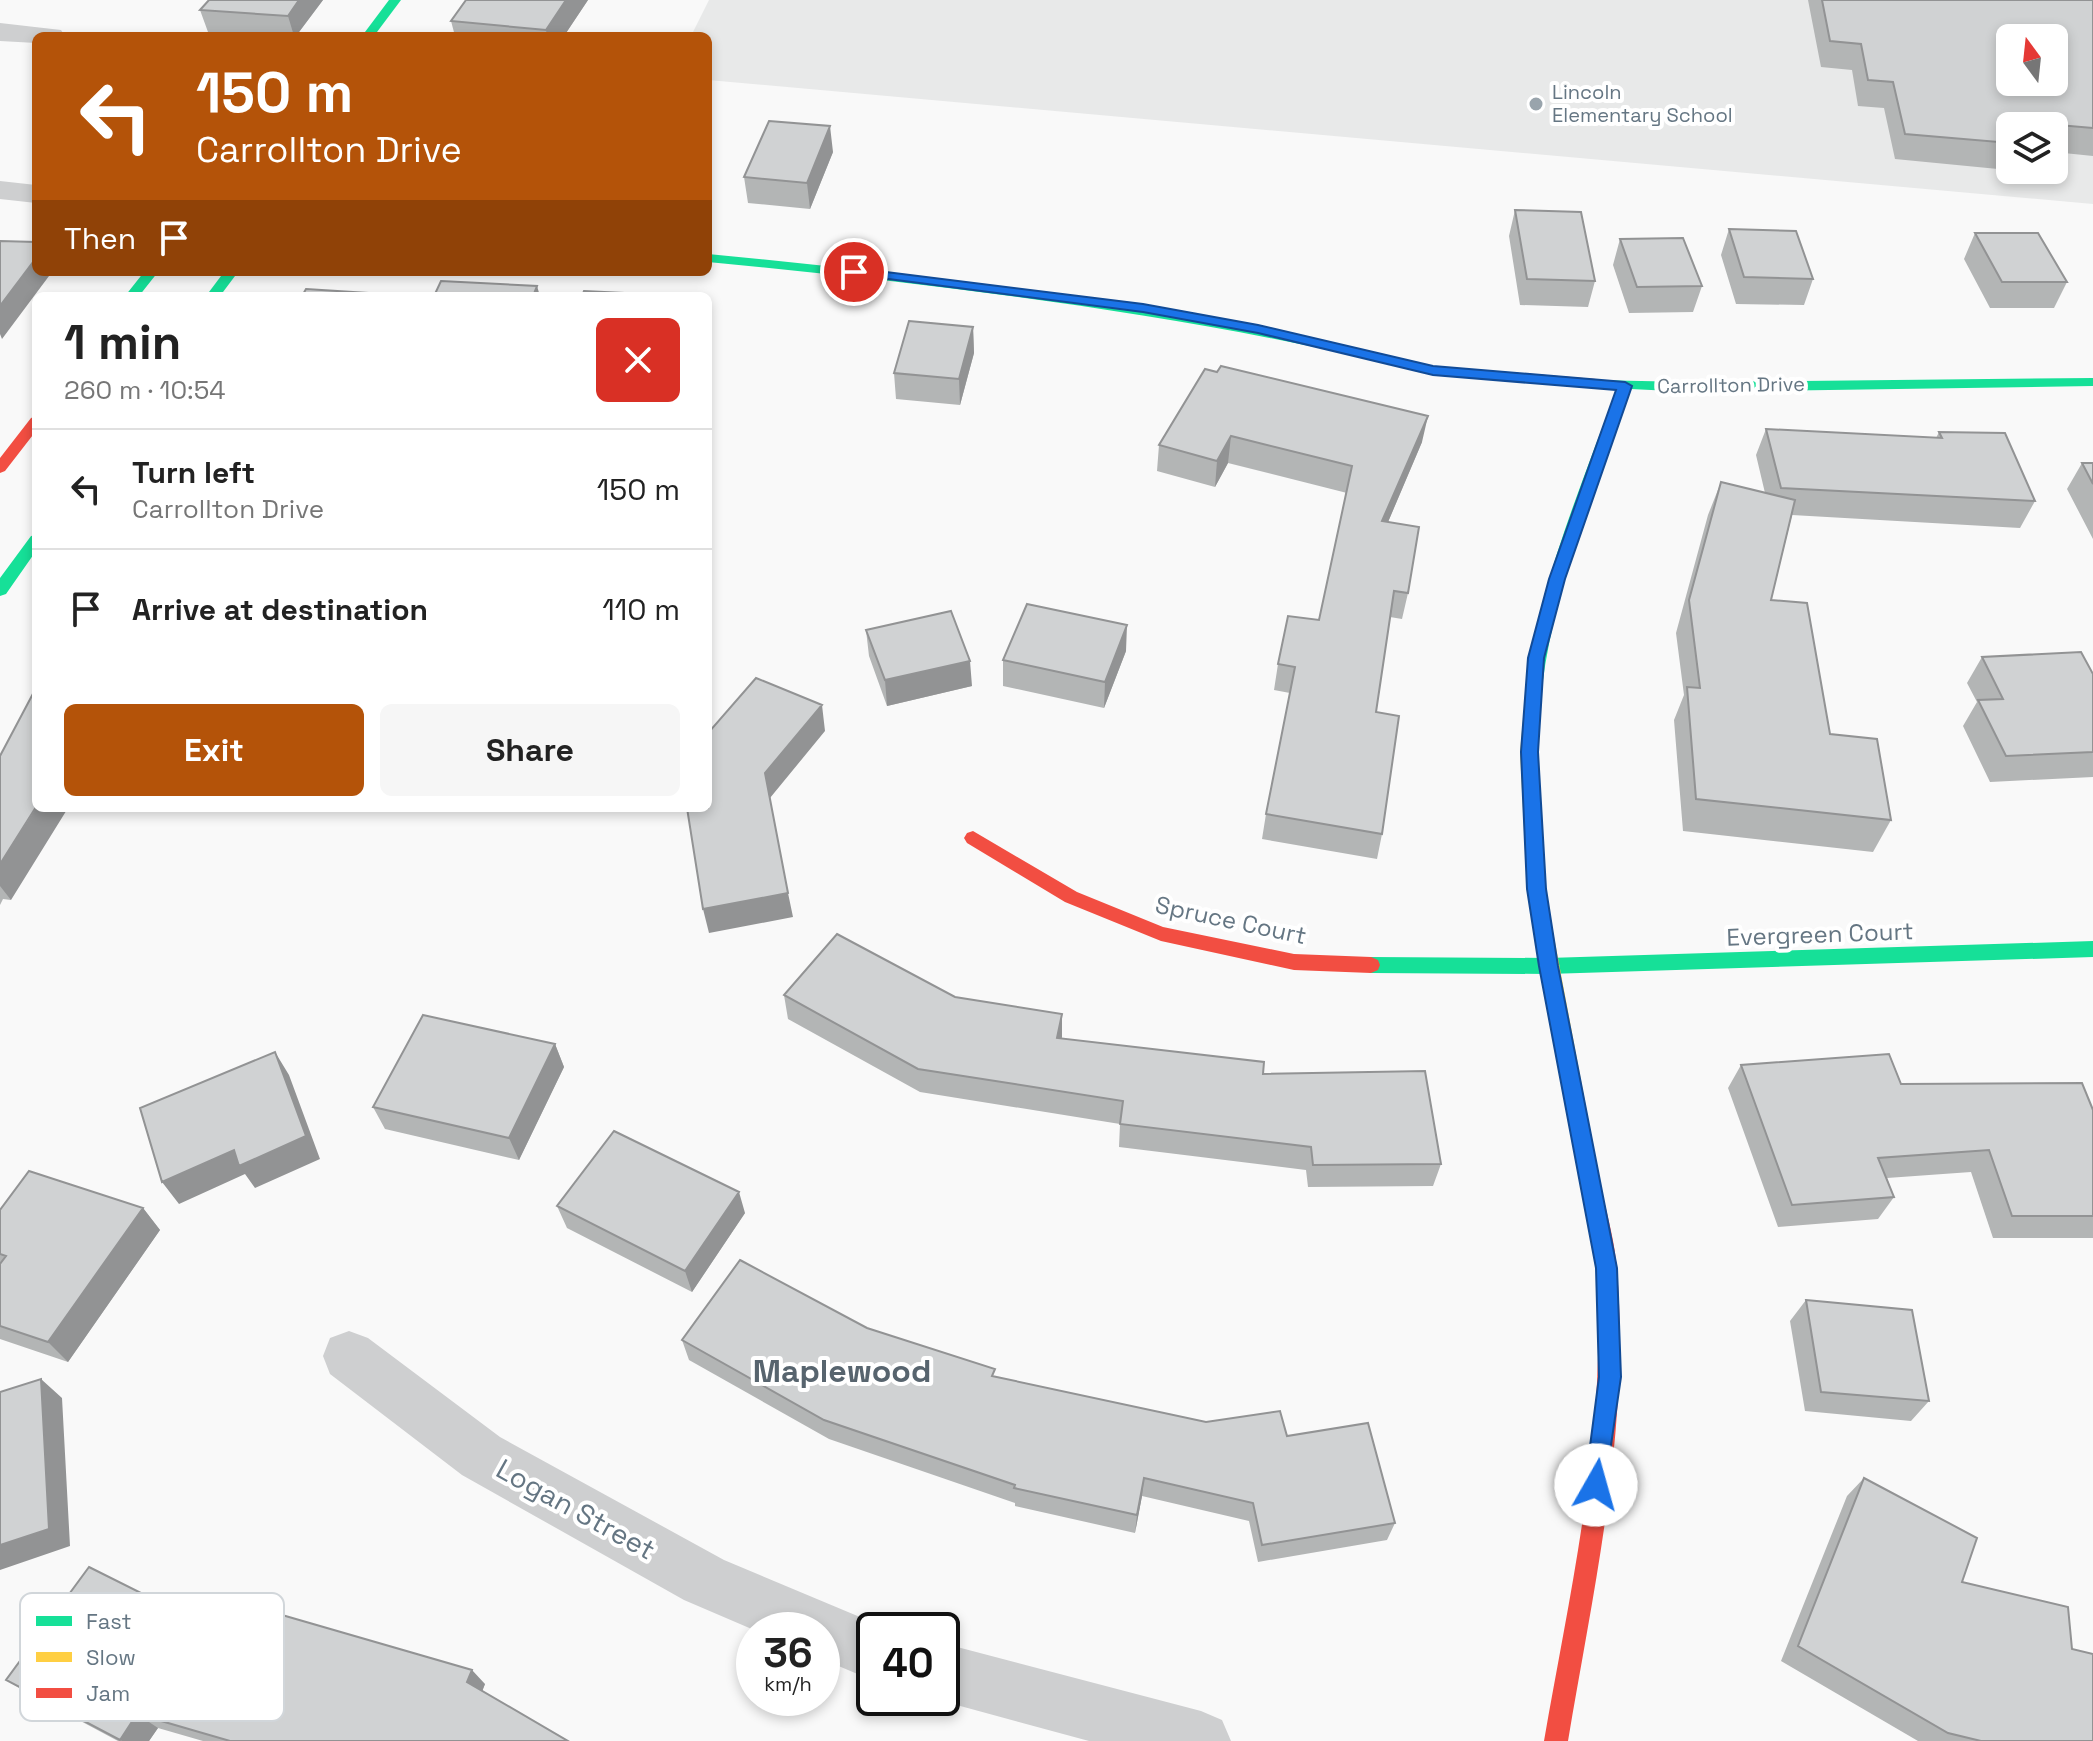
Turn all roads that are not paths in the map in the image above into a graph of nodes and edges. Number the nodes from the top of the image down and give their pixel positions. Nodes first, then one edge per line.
1 (395, 0) edge
2 (0, 32) edge
3 (371, 32) edge
4 (32, 35) edge
5 (0, 190) edge
6 (32, 194) edge
7 (712, 258) edge
8 (148, 276) edge
9 (135, 292) edge
10 (2093, 382) edge
11 (1625, 386) junction
12 (32, 426) edge
13 (0, 468) edge
14 (32, 546) edge
15 (0, 590) edge
16 (973, 838) dead end
17 (2093, 949) edge
18 (1548, 966) junction
19 (349, 1356) dead end
20 (780, 1612) edge
21 (960, 1677) edge
22 (1201, 1741) edge
23 (1556, 1741) edge

1 - 3 street
2 - 4 street
5 - 6 street
7 - 11 street, Carrollton Drive
8 - 9 street
10 - 11 street, Carrollton Drive
11 - 18 street
12 - 13 street
14 - 15 street
16 - 18 street, Spruce Court
17 - 18 street, Evergreen Court
18 - 23 street
19 - 20 street, Logan Street
21 - 22 street

